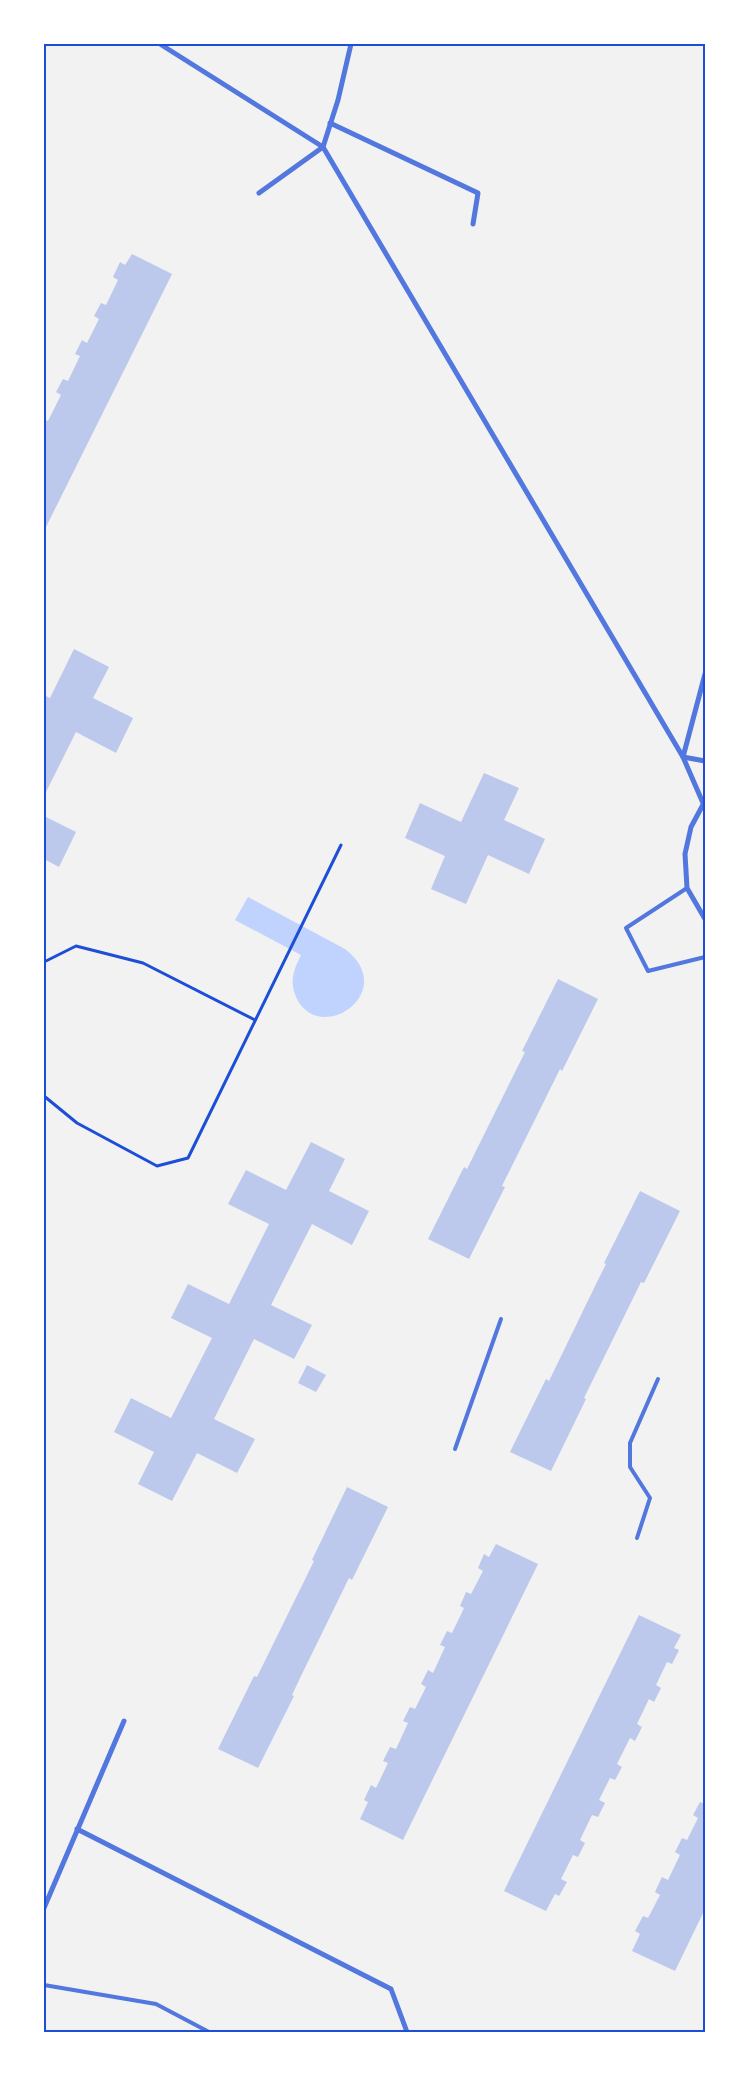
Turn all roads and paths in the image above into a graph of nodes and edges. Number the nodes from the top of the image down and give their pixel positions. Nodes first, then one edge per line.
1 (160, 44) edge
2 (351, 44) edge
3 (330, 123) junction
4 (324, 147) junction
5 (259, 193) dead end
6 (473, 224) dead end
7 (705, 674) edge
8 (683, 757) junction
9 (705, 761) edge
10 (704, 802) edge
11 (341, 845) dead end
12 (687, 888) junction
13 (705, 919) edge
14 (705, 957) edge
15 (44, 962) edge
16 (255, 1020) junction
17 (44, 1096) edge
18 (501, 1319) dead end
19 (658, 1379) dead end
20 (455, 1449) dead end
21 (637, 1538) dead end
22 (124, 1721) dead end
23 (77, 1829) junction
24 (44, 1908) edge
25 (44, 1985) edge
26 (209, 2032) edge
27 (407, 2032) edge

1 - 4 street
2 - 3 street
3 - 4 street
3 - 6 street
4 - 5 street
4 - 8 street
7 - 8 street
8 - 9 street
8 - 10 street
10 - 12 street
11 - 16 path
12 - 13 street
12 - 14 lane
15 - 16 path
16 - 17 path
18 - 20 lane
19 - 21 lane
22 - 23 street
23 - 24 street
23 - 27 street
25 - 26 lane

